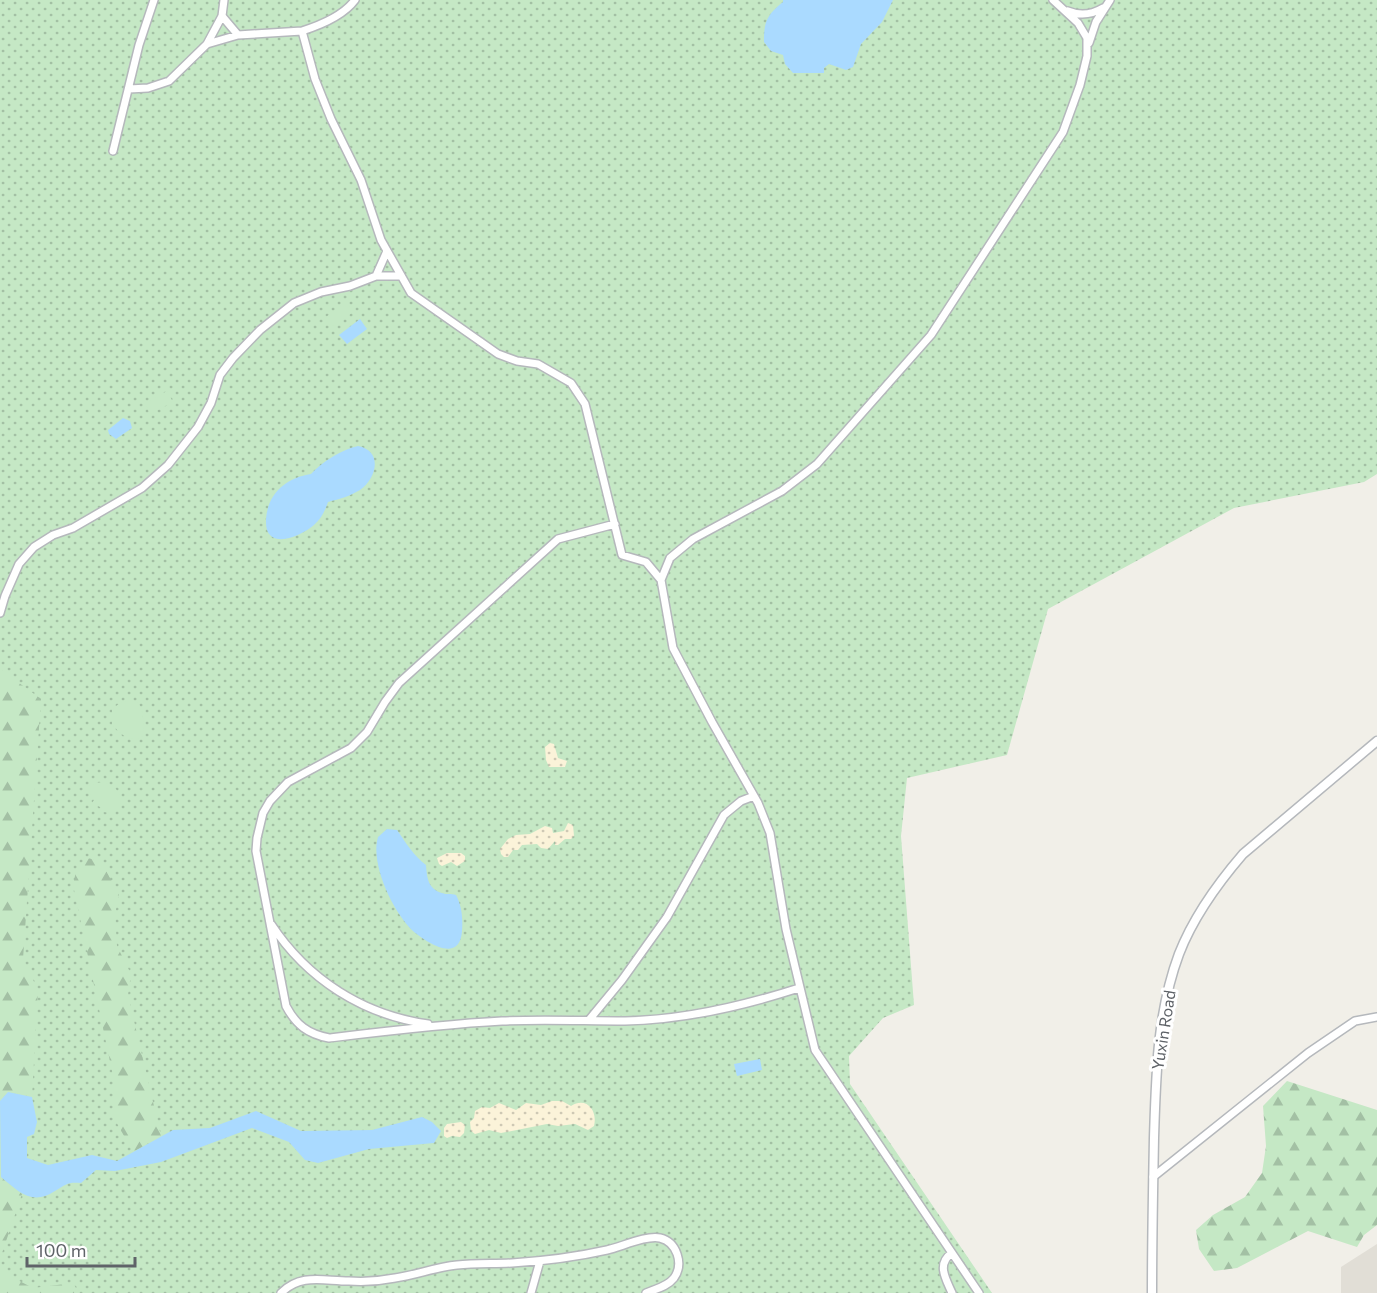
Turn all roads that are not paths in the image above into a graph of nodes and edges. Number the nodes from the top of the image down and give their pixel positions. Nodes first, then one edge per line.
1 (154, 0) edge
2 (224, 0) edge
3 (356, 0) edge
4 (1053, 0) edge
5 (1110, 0) edge
6 (1105, 7) junction
7 (1064, 10) junction
8 (222, 16) junction
9 (302, 31) junction
10 (238, 35) junction
11 (207, 44) junction
12 (1088, 56) junction
13 (129, 89) junction
14 (113, 151) dead end
15 (387, 251) junction
16 (376, 276) junction
17 (400, 276) junction
18 (615, 524) junction
19 (661, 579) junction
20 (0, 613) edge
21 (1377, 741) edge
22 (754, 796) junction
23 (269, 921) junction
24 (799, 988) junction
25 (1377, 1017) edge
26 (589, 1020) junction
27 (440, 1026) junction
28 (1153, 1177) junction
29 (952, 1253) junction
30 (540, 1261) junction
31 (281, 1293) edge
32 (531, 1293) edge
33 (646, 1293) edge
34 (952, 1293) edge
35 (979, 1293) edge
36 (1152, 1293) edge

1 - 13 street
2 - 8 street
3 - 9 street
4 - 7 street
5 - 6 street
6 - 7 street
6 - 12 street
7 - 12 street
8 - 10 street
8 - 11 street
9 - 10 street
9 - 15 street
10 - 11 street
11 - 13 street
12 - 19 street
13 - 14 street
15 - 16 street
15 - 17 street
16 - 17 street
16 - 20 street
17 - 18 street
18 - 19 street
18 - 23 street
19 - 22 street
21 - 28 street, Yuxin Road
22 - 24 street
22 - 26 street
23 - 27 street
23 - 27 street
24 - 26 street
24 - 29 street
25 - 28 street
26 - 27 street
28 - 36 street, Yuxin Road
29 - 34 street
29 - 35 street
30 - 31 street
30 - 32 street
30 - 33 street

